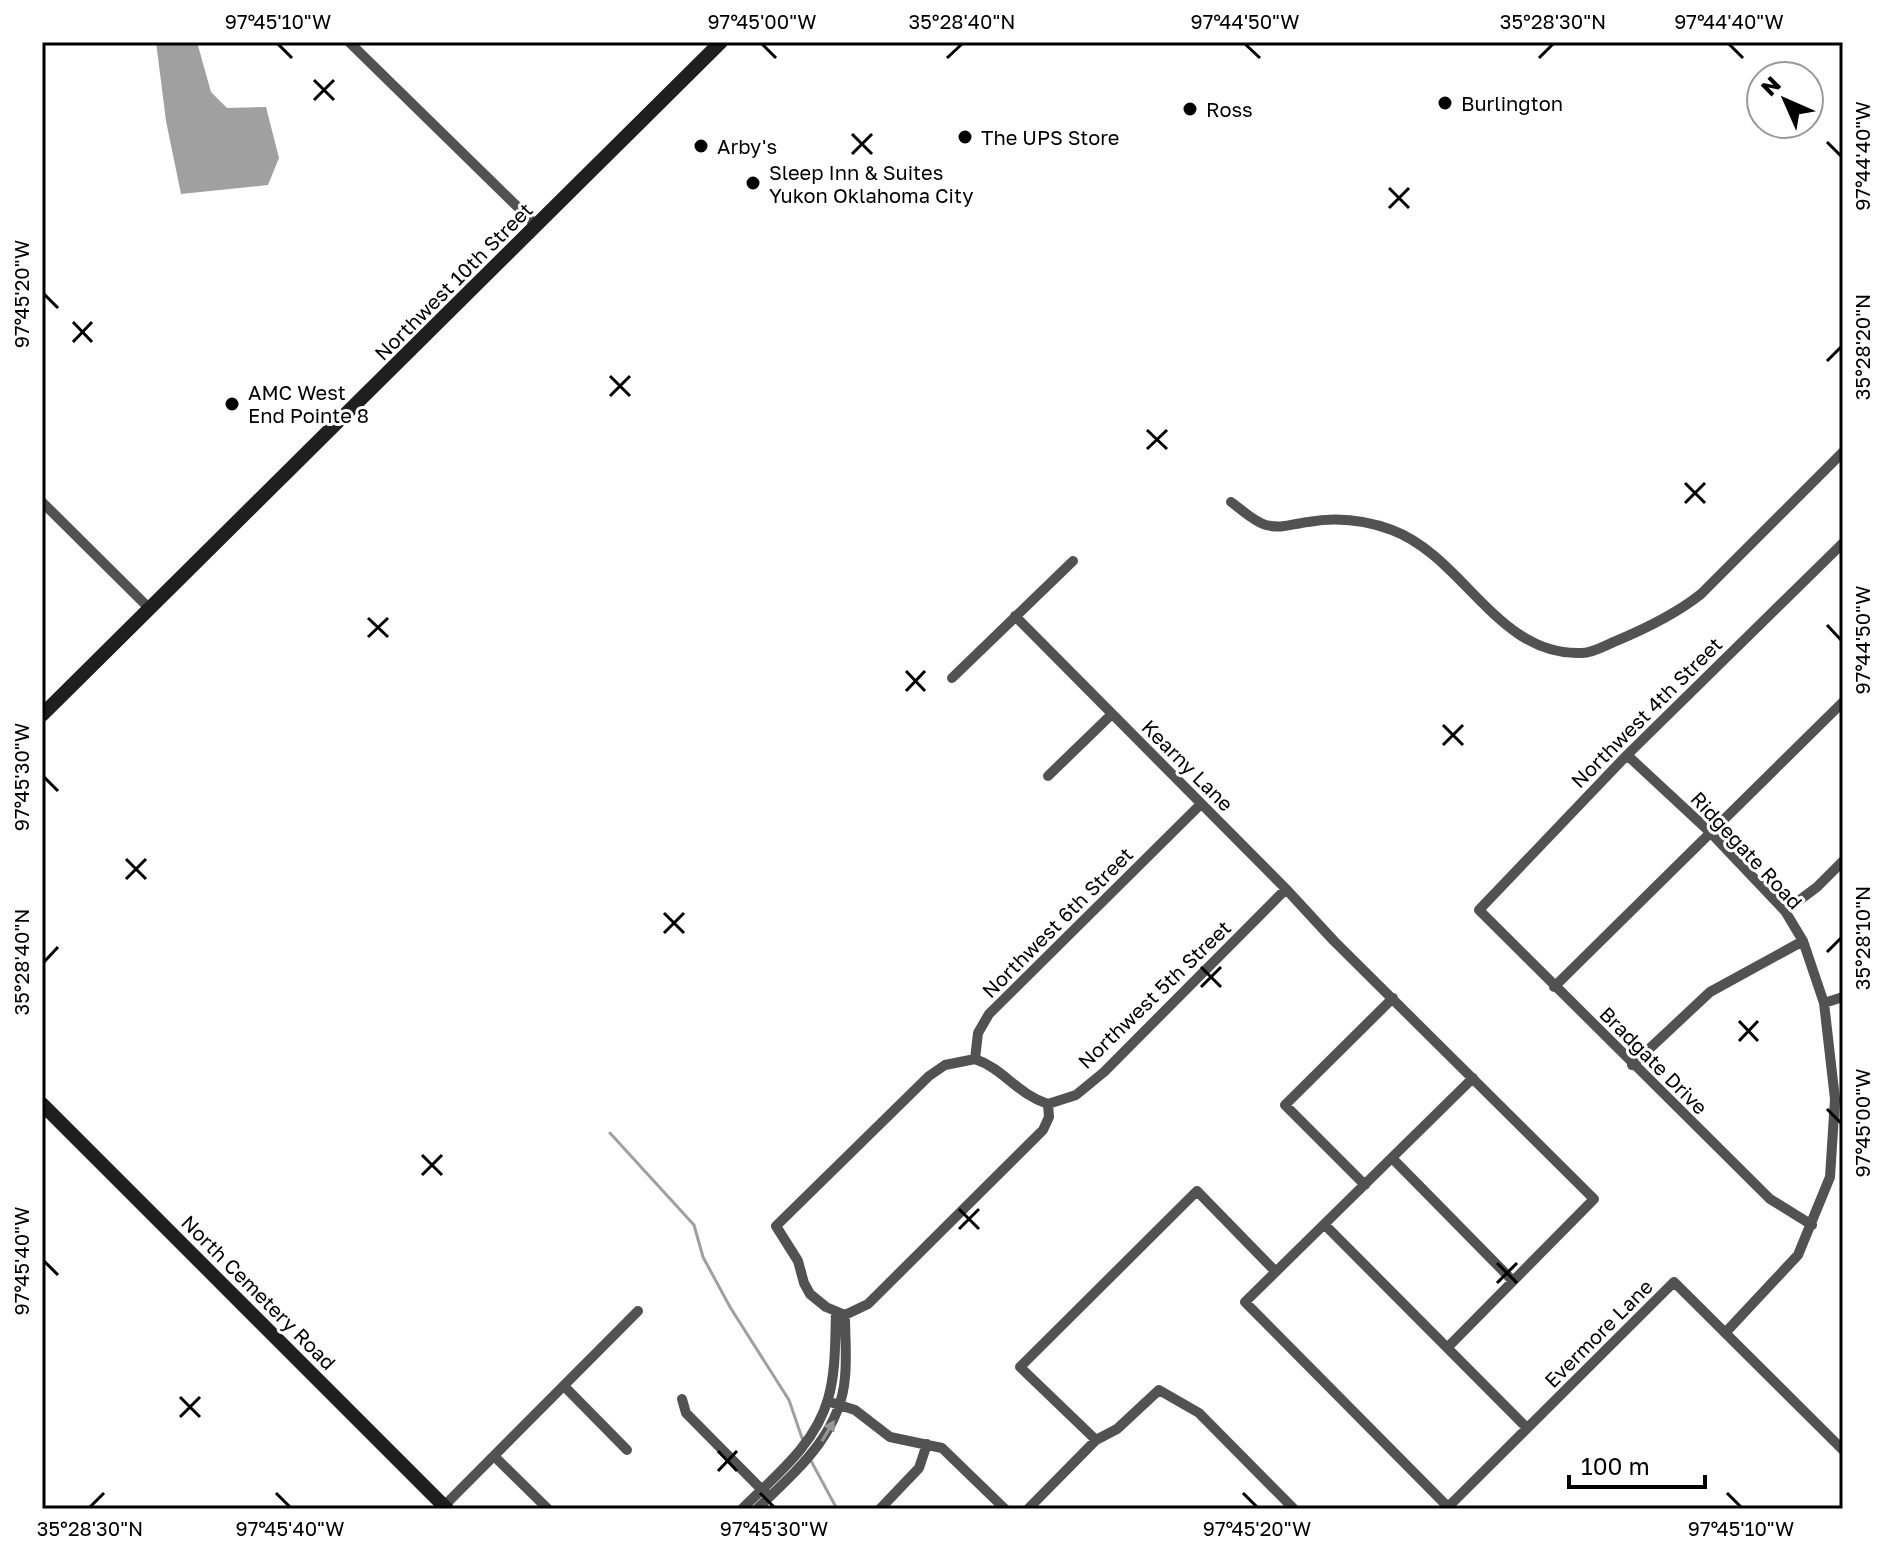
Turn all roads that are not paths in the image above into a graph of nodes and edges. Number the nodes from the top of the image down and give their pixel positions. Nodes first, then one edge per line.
1 (349, 42) edge
2 (721, 42) edge
3 (537, 226) junction
4 (1843, 452) edge
5 (42, 502) edge
6 (1231, 502) dead end
7 (1843, 543) edge
8 (1073, 561) dead end
9 (150, 609) junction
10 (1015, 616) junction
11 (952, 678) dead end
12 (1843, 702) edge
13 (1112, 714) junction
14 (42, 715) edge
15 (1627, 755) junction
16 (1048, 776) dead end
17 (1201, 804) junction
18 (1711, 833) junction
19 (1843, 861) edge
20 (1286, 889) junction
21 (1479, 910) joint
22 (1785, 911) junction
23 (1803, 941) junction
24 (1554, 987) junction
25 (1843, 997) edge
26 (1393, 998) junction
27 (1824, 1003) junction
28 (975, 1059) junction
29 (1632, 1065) junction
30 (1473, 1078) junction
31 (1839, 1099) edge
32 (42, 1104) edge
33 (1048, 1104) junction
34 (1392, 1158) junction
35 (1365, 1185) junction
36 (1325, 1225) junction
37 (1812, 1225) junction
38 (1275, 1271) junction
39 (1513, 1281) junction
40 (638, 1311) dead end
41 (841, 1314) junction
42 (1726, 1332) junction
43 (1448, 1347) junction
44 (564, 1386) junction
45 (682, 1399) dead end
46 (833, 1403) junction
47 (1527, 1428) junction
48 (1096, 1440) junction
49 (927, 1444) junction
50 (627, 1450) dead end
51 (1843, 1450) edge
52 (494, 1456) junction
53 (765, 1493) junction
54 (446, 1508) edge
55 (1447, 1508) edge
56 (548, 1509) edge
57 (742, 1509) edge
58 (757, 1509) edge
59 (880, 1509) edge
60 (1005, 1509) edge
61 (1028, 1509) edge
62 (1294, 1509) edge

1 - 3 street
2 - 3 main road, Northwest 10th Street
3 - 9 main road, Northwest 10th Street
4 - 6 street
5 - 9 street
7 - 15 street, Northwest 4th Street
8 - 10 street
9 - 14 main road, Northwest 10th Street
10 - 11 street
10 - 13 street, Kearny Lane
12 - 18 street
13 - 16 street
13 - 17 street, Kearny Lane
15 - 18 street, Ridgegate Road
15 - 21 street, Northwest 4th Street
17 - 20 street, Kearny Lane
17 - 28 street, Northwest 6th Street
18 - 22 street, Ridgegate Road
18 - 24 street
19 - 22 street
20 - 26 street, Kearny Lane
20 - 33 street, Northwest 5th Street
21 - 24 street, Bradgate Drive
22 - 23 street, Ridgegate Road
23 - 27 street, Ridgegate Road
23 - 29 street
24 - 29 street, Bradgate Drive
25 - 27 street
26 - 30 street, Kearny Lane
26 - 35 street
27 - 31 street, Ridgegate Road
28 - 33 street
28 - 41 street
29 - 37 street, Bradgate Drive
30 - 34 street
30 - 39 street, Kearny Lane
31 - 37 street, Ridgegate Road
32 - 54 main road, North Cemetery Road
33 - 41 street
34 - 35 street
34 - 39 street
35 - 36 street
36 - 38 street
36 - 43 street
37 - 42 street, Ridgegate Road
38 - 48 street
38 - 55 street
39 - 43 street
40 - 44 street
41 - 46 street
42 - 47 street, Evermore Lane
42 - 51 street, Evermore Lane
43 - 47 street
44 - 50 street
44 - 52 street
45 - 53 street
46 - 49 street
46 - 53 street
47 - 55 street, Evermore Lane
48 - 61 street
48 - 62 street
49 - 59 street
49 - 60 street
52 - 54 street
52 - 56 street
53 - 57 street
53 - 58 street

